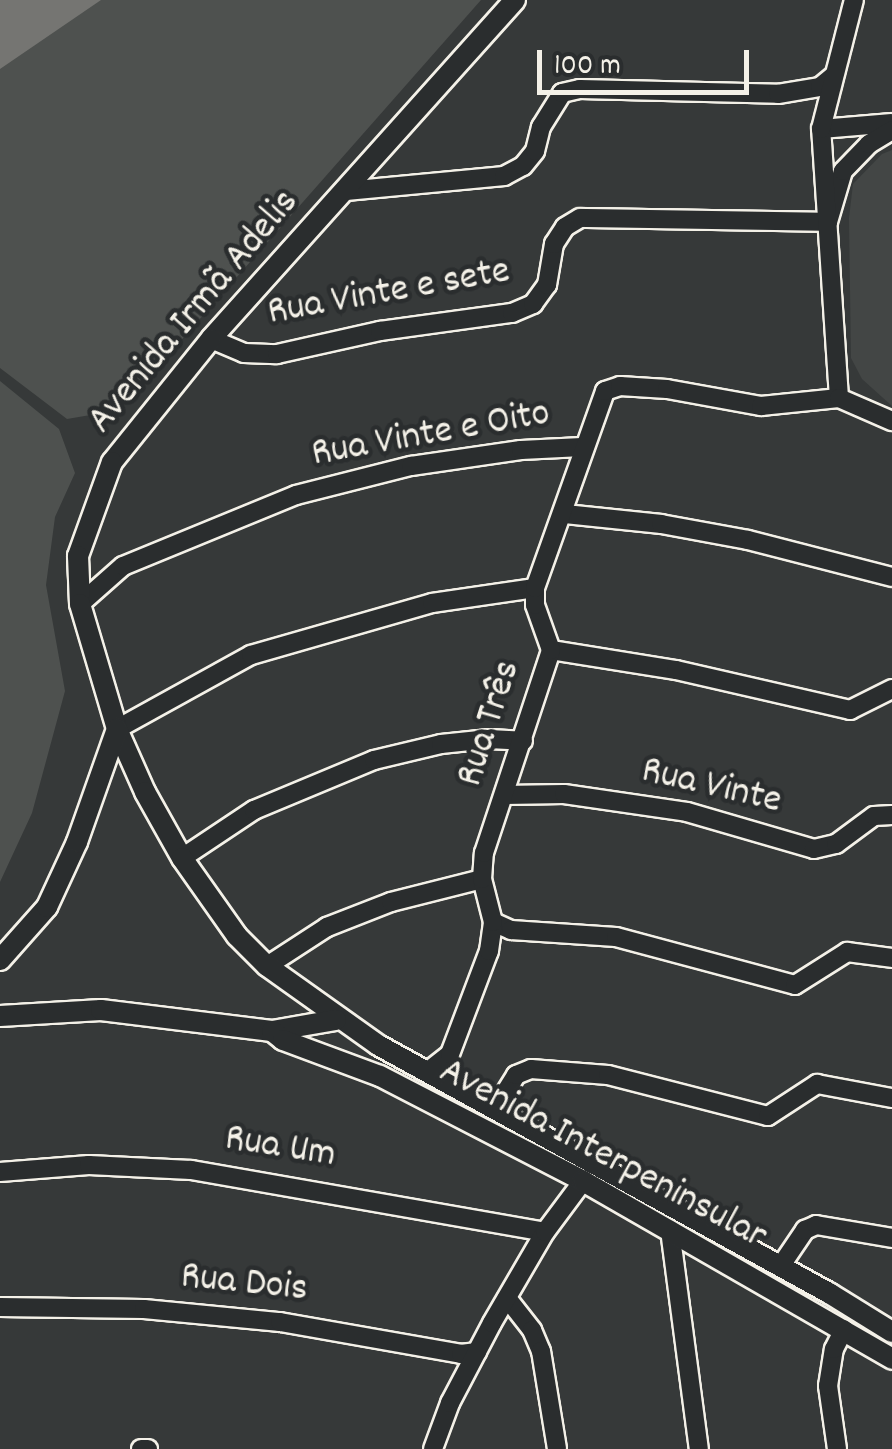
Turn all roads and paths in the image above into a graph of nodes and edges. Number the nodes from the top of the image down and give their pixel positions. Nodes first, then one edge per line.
1 (515, 0) edge
2 (854, 0) edge
3 (833, 76) junction
4 (892, 126) edge
5 (821, 129) junction
6 (346, 191) junction
7 (828, 222) junction
8 (211, 339) junction
9 (839, 398) junction
10 (892, 421) edge
11 (582, 447) junction
12 (565, 514) junction
13 (892, 577) edge
14 (535, 588) junction
15 (80, 604) junction
16 (552, 650) junction
17 (892, 688) edge
18 (117, 729) junction
19 (522, 741) junction
20 (504, 795) junction
21 (892, 815) edge
22 (182, 858) junction
23 (482, 879) junction
24 (493, 922) junction
25 (892, 958) edge
26 (0, 960) edge
27 (267, 966) junction
28 (0, 1016) edge
29 (336, 1020) junction
30 (272, 1031) junction
31 (326, 1052) junction
32 (427, 1072) junction
33 (892, 1098) edge
34 (495, 1109) junction
35 (0, 1172) edge
36 (583, 1181) junction
37 (670, 1230) junction
38 (546, 1232) junction
39 (892, 1238) edge
40 (780, 1267) junction
41 (508, 1298) junction
42 (0, 1307) edge
43 (844, 1329) junction
44 (892, 1332) edge
45 (477, 1352) junction
46 (892, 1358) edge
47 (433, 1449) edge
48 (556, 1449) edge
49 (699, 1449) edge
50 (838, 1449) edge

1 - 6 street, Avenida Irmã Adelis
2 - 3 street
3 - 5 street
3 - 6 street
4 - 5 street
4 - 7 street
5 - 7 street
6 - 8 street, Avenida Irmã Adelis
7 - 8 street, Rua Vinte e sete
7 - 9 street
8 - 15 street, Avenida Irmã Adelis
9 - 10 street
9 - 11 street
11 - 12 street
11 - 15 street, Rua Vinte e Oito
12 - 13 street
12 - 14 street
14 - 16 street, Rua Três
14 - 18 street
15 - 18 street, Avenida Irmã Adelis
16 - 17 street
16 - 19 street, Rua Três
18 - 22 street, Avenida Irmã Adelis
18 - 26 street
19 - 20 street, Rua Três
19 - 22 street
20 - 21 street, Rua Vinte
20 - 23 street, Rua Três
22 - 27 street, Avenida Irmã Adelis
23 - 24 street, Rua Três
23 - 27 street
24 - 25 street
24 - 32 street, Rua Três
27 - 29 street, Avenida Irmã Adelis
28 - 30 street, Avenida Interpeninsular
29 - 30 street, Avenida Interpeninsular
29 - 31 street
29 - 32 street, Avenida Interpeninsular
30 - 31 street, Avenida Interpeninsular
31 - 36 street, Avenida Interpeninsular
32 - 34 street, Avenida Interpeninsular
33 - 34 street
34 - 40 street, Avenida Interpeninsular
35 - 38 street, Rua Um
36 - 37 street, Avenida Interpeninsular
36 - 38 street
37 - 43 street, Avenida Interpeninsular
37 - 49 street
38 - 41 street
39 - 40 street
40 - 44 street, Avenida Interpeninsular
41 - 45 street
41 - 48 street
42 - 45 street, Rua Dois
43 - 46 street, Avenida Interpeninsular
43 - 50 street
45 - 47 street

